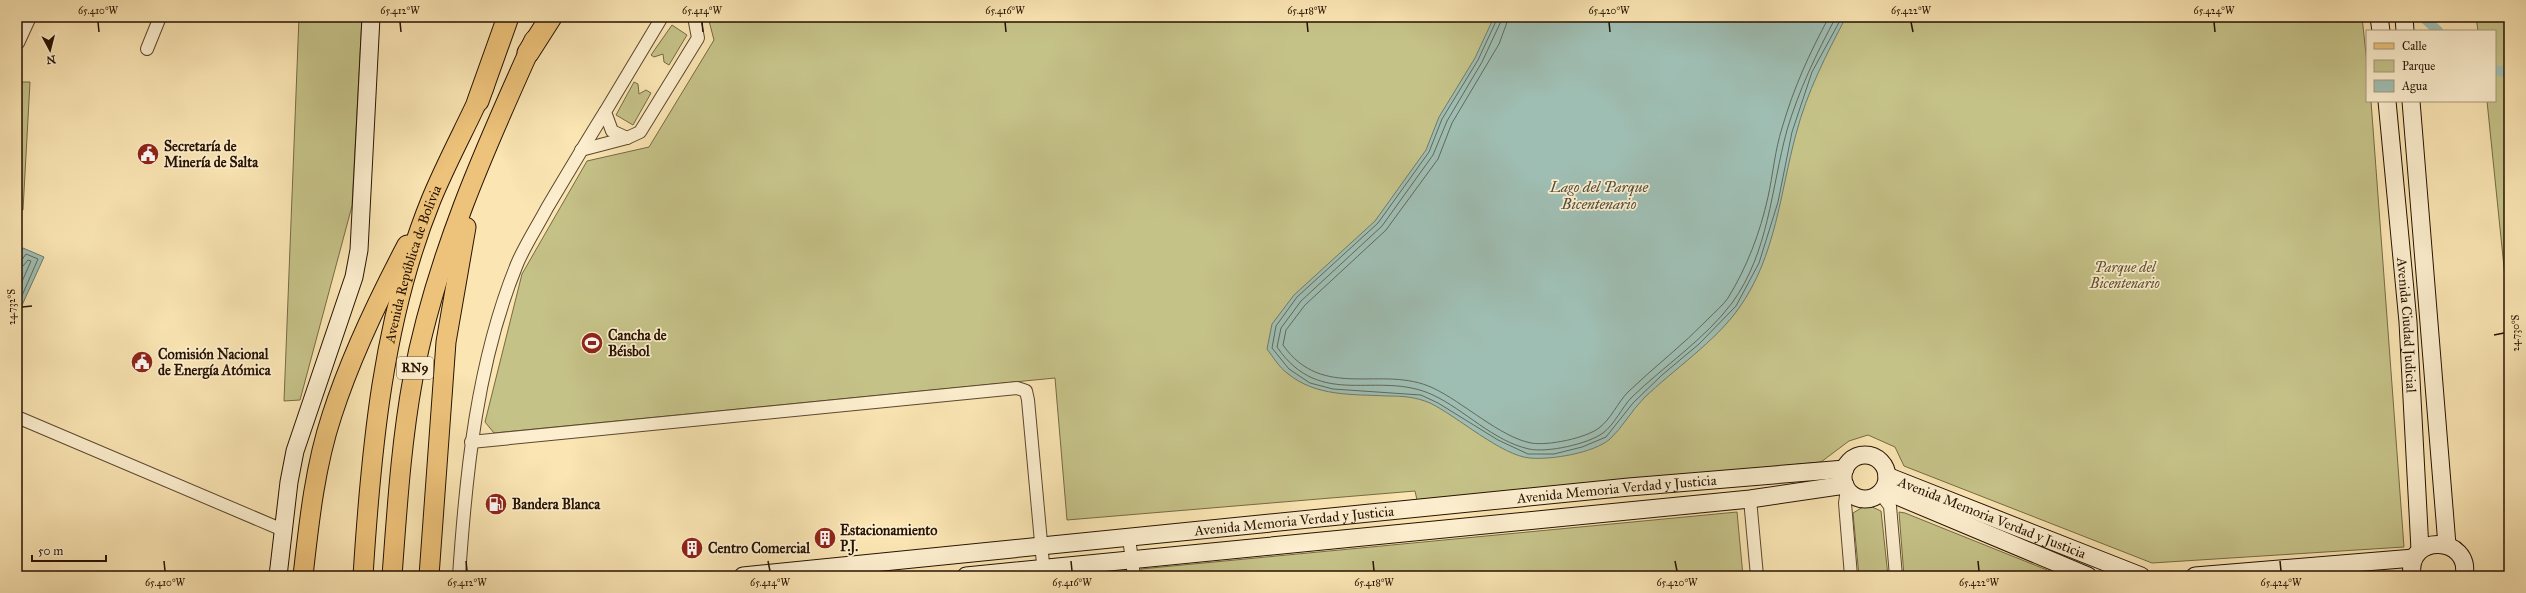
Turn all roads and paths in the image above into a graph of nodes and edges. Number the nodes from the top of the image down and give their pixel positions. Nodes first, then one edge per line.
1 (30, 17) edge
2 (160, 17) edge
3 (372, 17) edge
4 (508, 17) edge
5 (516, 17) edge
6 (545, 17) edge
7 (551, 17) edge
8 (662, 17) edge
9 (2380, 17) edge
10 (692, 19) edge
11 (2381, 30) edge
12 (18, 43) dead end
13 (147, 49) dead end
14 (528, 53) junction
15 (478, 101) junction
16 (2387, 102) edge
17 (2410, 102) edge
18 (605, 112) junction
19 (627, 138) junction
20 (581, 150) junction
21 (478, 169) junction
22 (431, 200) junction
23 (17, 417) edge
24 (471, 442) junction
25 (1846, 481) junction
26 (1884, 486) junction
27 (1750, 499) junction
28 (283, 530) junction
29 (1129, 538) junction
30 (2447, 545) junction
31 (1040, 548) junction
32 (2417, 554) junction
33 (1133, 568) edge
34 (280, 571) edge
35 (1043, 572) edge
36 (303, 576) edge
37 (363, 576) edge
38 (392, 576) edge
39 (429, 576) edge
40 (459, 576) edge
41 (743, 576) edge
42 (966, 576) edge
43 (1757, 576) edge
44 (1851, 576) edge
45 (1896, 576) edge
46 (2088, 576) edge
47 (2142, 576) edge
48 (2196, 576) edge
49 (2412, 576) edge
50 (2464, 576) edge

1 - 12 street
2 - 13 street
3 - 28 street
4 - 15 highway
5 - 15 main road, Avenida República de Bolivia / RN9
6 - 14 main road, Avenida República de Bolivia / RN9
7 - 14 highway
8 - 18 street
9 - 11 street
10 - 19 street
14 - 21 main road, Avenida República de Bolivia / RN9
15 - 22 main road, Avenida República de Bolivia / RN9
16 - 32 street, Avenida Ciudad Judicial
17 - 30 street, Avenida Ciudad Judicial
18 - 19 street
18 - 20 street
19 - 20 street
20 - 24 street
21 - 38 main road, Avenida República de Bolivia / RN9
21 - 39 main road
22 - 36 main road
22 - 37 main road, Avenida República de Bolivia / RN9
23 - 28 street
24 - 31 street
24 - 40 street
25 - 26 street, Avenida Memoria Verdad y Justicia
25 - 26 street, Avenida Memoria Verdad y Justicia
25 - 27 street, Avenida Memoria Verdad y Justicia
25 - 29 street, Avenida Memoria Verdad y Justicia
25 - 44 street
26 - 45 street
26 - 46 street, Avenida Memoria Verdad y Justicia
26 - 47 street, Avenida Memoria Verdad y Justicia
27 - 33 street, Avenida Memoria Verdad y Justicia
27 - 43 street
28 - 34 street
29 - 31 street, Avenida Memoria Verdad y Justicia
29 - 33 street
30 - 32 street
30 - 50 street
31 - 35 street
31 - 41 street, Avenida Memoria Verdad y Justicia
32 - 48 street
32 - 49 street, Avenida Ciudad Judicial
33 - 35 street, Avenida Memoria Verdad y Justicia
35 - 42 street, Avenida Memoria Verdad y Justicia

